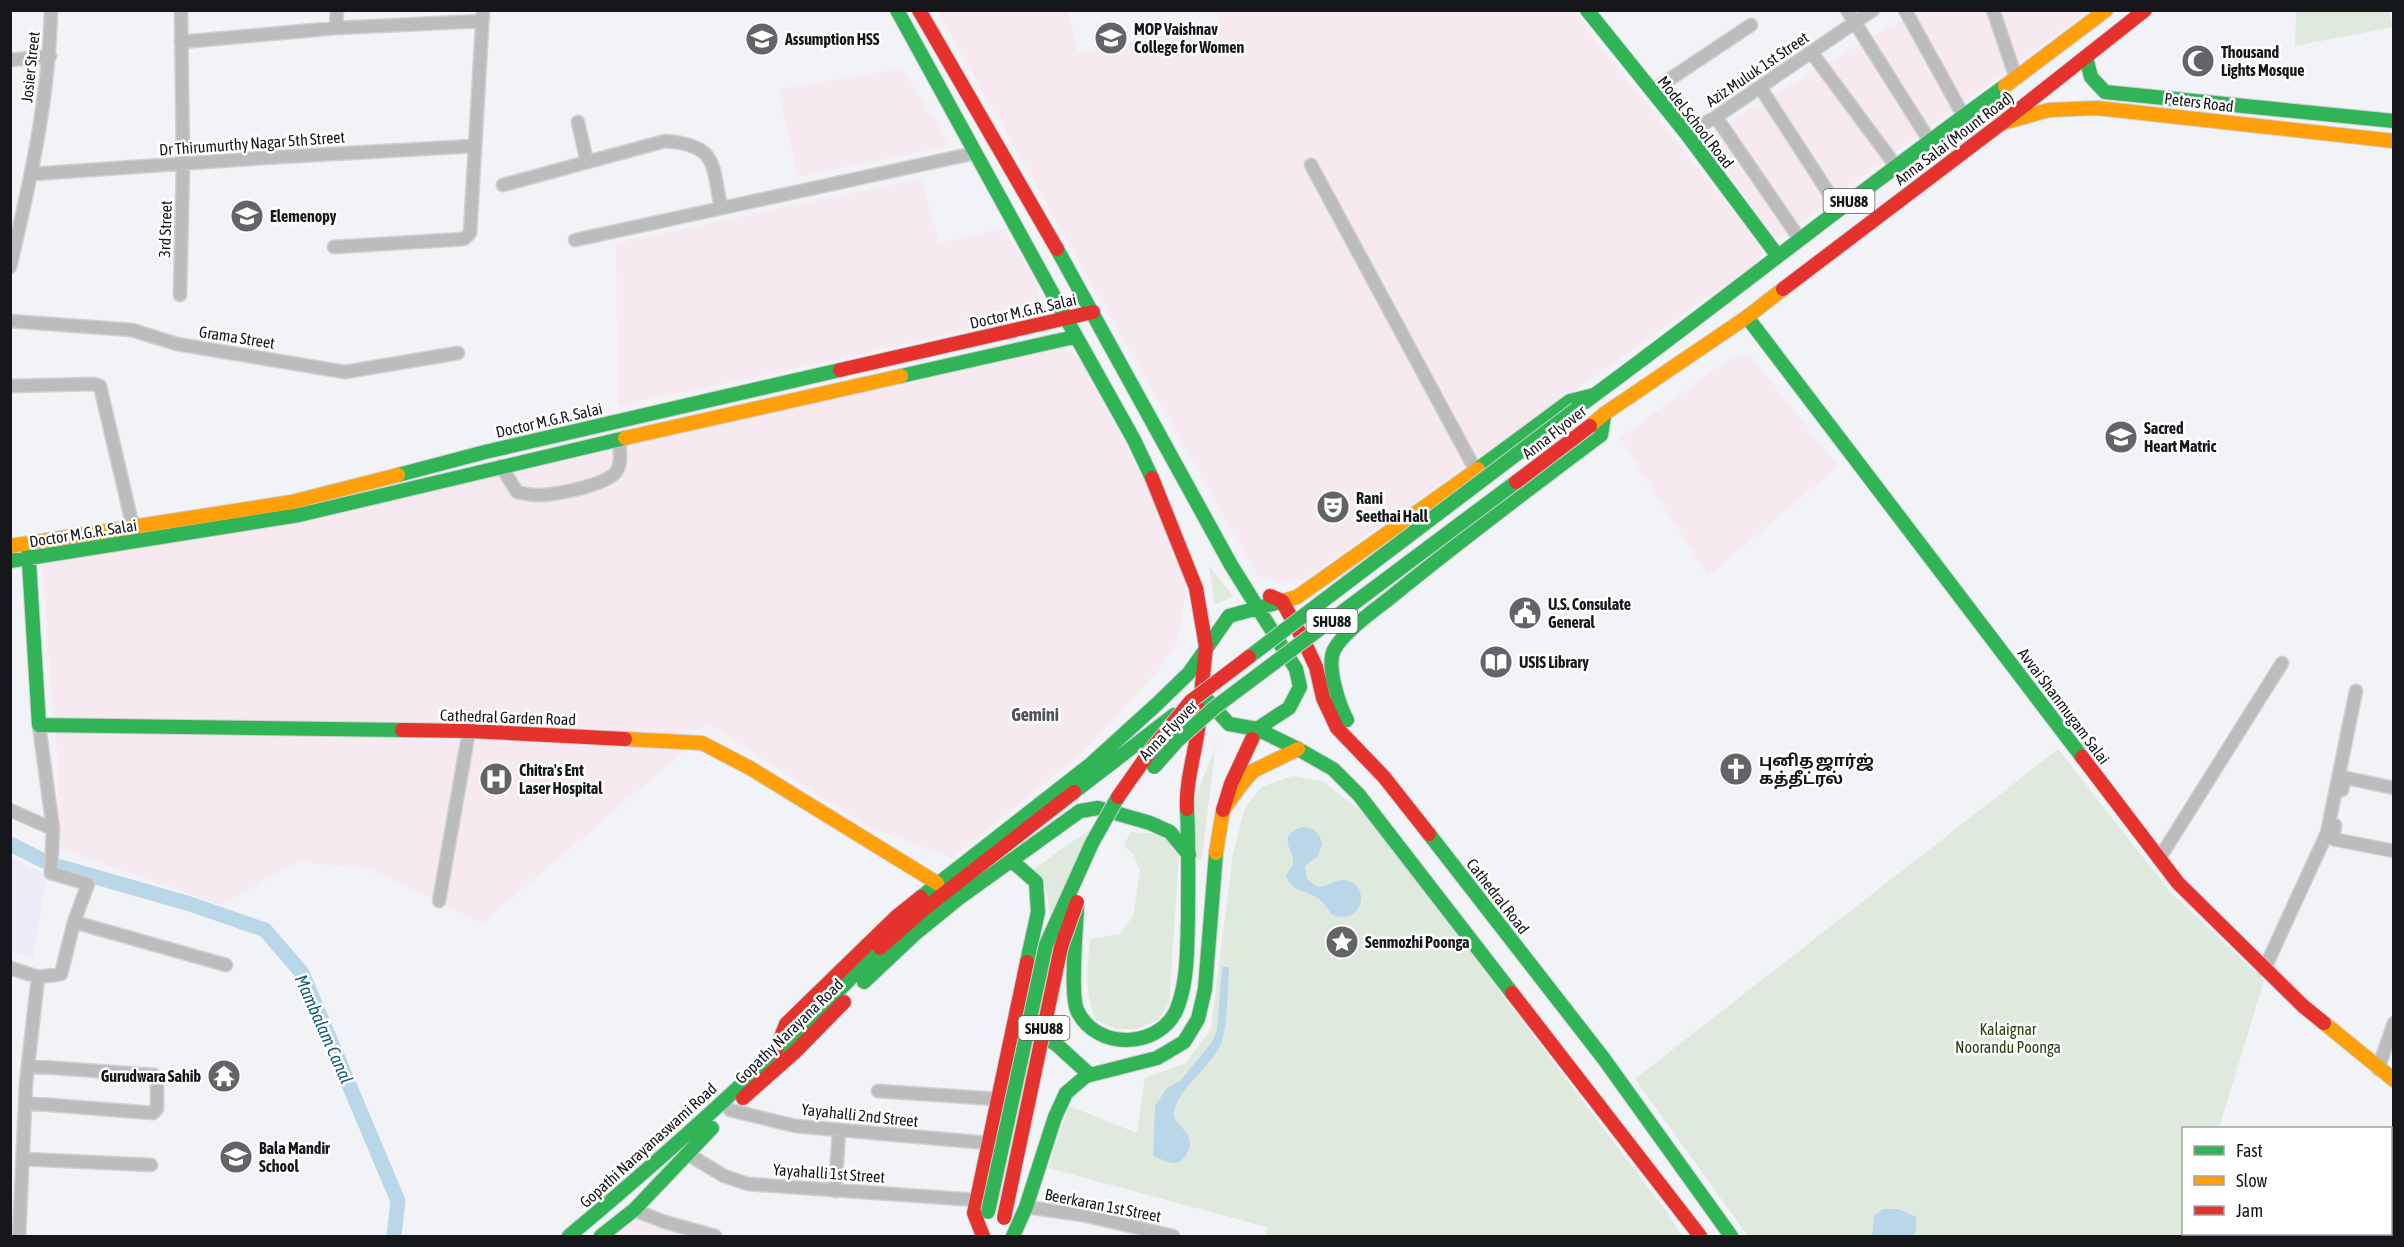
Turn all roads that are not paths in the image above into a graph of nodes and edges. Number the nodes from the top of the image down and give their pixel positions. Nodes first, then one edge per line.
1 (51, 10) edge
2 (181, 10) edge
3 (337, 10) edge
4 (897, 10) edge
5 (919, 10) edge
6 (1587, 10) edge
7 (1873, 10) edge
8 (1905, 10) edge
9 (1993, 10) edge
10 (2106, 10) edge
11 (2145, 10) edge
12 (482, 16) edge
13 (1850, 16) edge
14 (1751, 25) dead end
15 (336, 28) junction
16 (908, 32) junction
17 (181, 42) junction
18 (1812, 53) junction
19 (50, 56) junction
20 (2086, 57) junction
21 (10, 60) edge
22 (2016, 78) junction
23 (1760, 87) junction
24 (1652, 91) junction
25 (2214, 103) junction
26 (2327, 115) junction
27 (1963, 116) junction
28 (1716, 117) junction
29 (2211, 120) junction
30 (2394, 121) edge
31 (578, 122) dead end
32 (2002, 123) junction
33 (2341, 129) junction
34 (2394, 131) edge
35 (1686, 133) junction
36 (1929, 140) junction
37 (2394, 141) edge
38 (474, 146) junction
39 (975, 153) junction
40 (587, 162) junction
41 (183, 164) junction
42 (1311, 165) dead end
43 (1896, 165) junction
44 (32, 174) junction
45 (503, 185) dead end
46 (721, 208) junction
47 (1839, 209) junction
48 (1799, 238) junction
49 (575, 240) dead end
50 (334, 247) dead end
51 (1777, 255) junction
52 (10, 267) edge
53 (180, 295) dead end
54 (1093, 312) junction
55 (1746, 317) junction
56 (1067, 319) junction
57 (10, 321) edge
58 (1074, 337) junction
59 (458, 353) dead end
60 (10, 386) edge
61 (1594, 395) junction
62 (1604, 414) junction
63 (619, 439) junction
64 (501, 466) junction
65 (1476, 471) junction
66 (133, 527) junction
67 (28, 544) junction
68 (10, 546) edge
69 (29, 559) junction
70 (10, 561) edge
71 (1244, 586) junction
72 (1297, 597) junction
73 (1282, 601) junction
74 (1257, 608) junction
75 (1206, 647) junction
76 (1334, 649) junction
77 (2282, 663) dead end
78 (2356, 691) dead end
79 (1196, 697) junction
80 (39, 725) junction
81 (1257, 729) junction
82 (469, 731) junction
83 (1298, 749) junction
84 (1381, 773) junction
85 (2394, 788) edge
86 (10, 810) edge
87 (1223, 810) junction
88 (53, 829) junction
89 (2394, 851) edge
90 (1189, 855) junction
91 (2159, 859) junction
92 (1012, 861) junction
93 (937, 883) junction
94 (1078, 900) junction
95 (439, 901) dead end
96 (75, 922) junction
97 (226, 965) dead end
98 (10, 968) edge
99 (2264, 970) junction
100 (38, 977) junction
101 (1016, 1023) junction
102 (2394, 1023) edge
103 (775, 1052) junction
104 (28, 1066) junction
105 (2378, 1069) junction
106 (1090, 1075) junction
107 (2394, 1080) edge
108 (878, 1091) dead end
109 (998, 1099) junction
110 (25, 1103) junction
111 (730, 1110) junction
112 (839, 1131) junction
113 (988, 1143) junction
114 (686, 1153) junction
115 (23, 1159) junction
116 (151, 1165) dead end
117 (835, 1191) junction
118 (977, 1200) junction
119 (1026, 1206) junction
120 (634, 1210) junction
121 (1152, 1233) edge
122 (19, 1236) edge
123 (569, 1236) edge
124 (601, 1236) edge
125 (715, 1236) edge
126 (983, 1236) edge
127 (1011, 1236) edge
128 (1173, 1236) edge
129 (1700, 1236) edge
130 (1731, 1236) edge

1 - 19 street, Josier Street
2 - 17 street, 3rd Street
3 - 15 street
4 - 16 main road
5 - 16 main road
5 - 54 main road
6 - 24 main road, Model School Road
7 - 13 street, Aziz Muluk 1st Street
8 - 27 street
9 - 22 street
10 - 22 main road, Anna Salai (Mount Road) / SHU88
11 - 20 main road, Anna Salai (Mount Road) / SHU88
12 - 15 street
12 - 38 street
13 - 18 street, Aziz Muluk 1st Street
13 - 36 street
14 - 24 street
15 - 17 street
16 - 39 main road
17 - 41 street, 3rd Street
18 - 23 street, Aziz Muluk 1st Street
18 - 43 street
19 - 21 street
19 - 44 street, Josier Street
20 - 25 main road, Peters Road
20 - 32 main road, Anna Salai (Mount Road) / SHU88
22 - 27 main road, Anna Salai (Mount Road) / SHU88
23 - 28 street, Aziz Muluk 1st Street
23 - 47 street
24 - 35 main road, Model School Road
25 - 26 main road, Peters Road
25 - 29 main road
26 - 30 main road, Peters Road
26 - 33 main road
27 - 36 main road, Anna Salai (Mount Road) / SHU88
28 - 35 street, Aziz Muluk 1st Street
28 - 48 street
29 - 32 main road, Peters Road
29 - 33 main road, Peters Road
31 - 40 street
32 - 55 main road, Anna Salai (Mount Road) / SHU88
33 - 34 main road
33 - 37 main road, Peters Road
35 - 51 main road, Model School Road
36 - 43 main road, Anna Salai (Mount Road) / SHU88
38 - 41 street, Dr Thirumurthy Nagar 5th Street
38 - 50 street
39 - 46 street
39 - 56 main road
40 - 45 street
40 - 46 street
41 - 44 street, Dr Thirumurthy Nagar 5th Street
41 - 53 street, 3rd Street
42 - 65 street
43 - 47 main road, Anna Salai (Mount Road) / SHU88
44 - 52 street, Josier Street
46 - 49 street
47 - 48 main road, Anna Salai (Mount Road) / SHU88
48 - 51 main road, Anna Salai (Mount Road) / SHU88
51 - 61 main road, Anna Salai (Mount Road) / SHU88
54 - 56 main road, Doctor M.G.R. Salai
54 - 71 main road
55 - 62 main road, Anna Salai (Mount Road) / SHU88
55 - 91 main road, Avvai Shanmugam Salai
56 - 58 main road
56 - 66 main road, Doctor M.G.R. Salai
57 - 59 street, Grama Street
58 - 63 main road, Doctor M.G.R. Salai
58 - 75 main road
60 - 66 street
61 - 65 main road
61 - 79 main road, Anna Flyover / SHU88, bridge
62 - 76 main road
62 - 94 main road, Anna Flyover / SHU88, bridge
63 - 64 main road, Doctor M.G.R. Salai
63 - 64 street
64 - 69 main road, Doctor M.G.R. Salai
65 - 72 main road
66 - 67 main road, Doctor M.G.R. Salai
67 - 68 main road, Doctor M.G.R. Salai
67 - 69 main road
69 - 70 main road, Doctor M.G.R. Salai
69 - 80 main road
71 - 73 main road
71 - 74 main road
72 - 73 main road
72 - 76 main road
73 - 74 main road
73 - 84 main road, Cathedral Road
74 - 75 main road
74 - 81 main road
75 - 79 main road
75 - 93 main road
76 - 84 main road
77 - 91 street
78 - 99 street
79 - 81 main road
79 - 90 main road
79 - 103 main road, Anna Flyover, bridge
79 - 126 main road, Anna Flyover / SHU88, bridge
80 - 82 main road, Cathedral Garden Road
80 - 88 street
81 - 83 main road
81 - 87 main road
82 - 93 main road, Cathedral Garden Road
82 - 95 street
83 - 87 main road
83 - 129 main road
84 - 130 main road, Cathedral Road
85 - 89 street
86 - 88 street
87 - 106 main road
88 - 96 street
90 - 92 main road, Gopathy Narayana Road
90 - 94 main road
91 - 99 main road, Avvai Shanmugam Salai
92 - 101 main road
92 - 111 main road, Gopathy Narayana Road
93 - 103 main road
94 - 127 main road, Anna Flyover / SHU88, bridge
96 - 97 street
96 - 100 street
98 - 100 street
99 - 105 main road, Avvai Shanmugam Salai
100 - 104 street
101 - 106 main road
101 - 109 main road
102 - 105 street
103 - 123 main road, Gopathi Narayanaswami Road
104 - 110 street
104 - 110 street
105 - 107 main road, Avvai Shanmugam Salai
106 - 119 main road
108 - 109 street
109 - 113 main road
110 - 115 street
111 - 112 street, Yayahalli 2nd Street
111 - 114 main road, Gopathy Narayana Road
112 - 113 street, Yayahalli 2nd Street
112 - 117 street
113 - 118 main road
114 - 117 street, Yayahalli 1st Street
114 - 120 main road, Gopathy Narayana Road
115 - 116 street
115 - 122 street
117 - 118 street, Yayahalli 1st Street
118 - 126 main road
119 - 121 street, Beerkaran 1st Street
119 - 127 main road
120 - 124 main road, Gopathy Narayana Road
120 - 125 street
121 - 128 street, Beerkaran 1st Street

